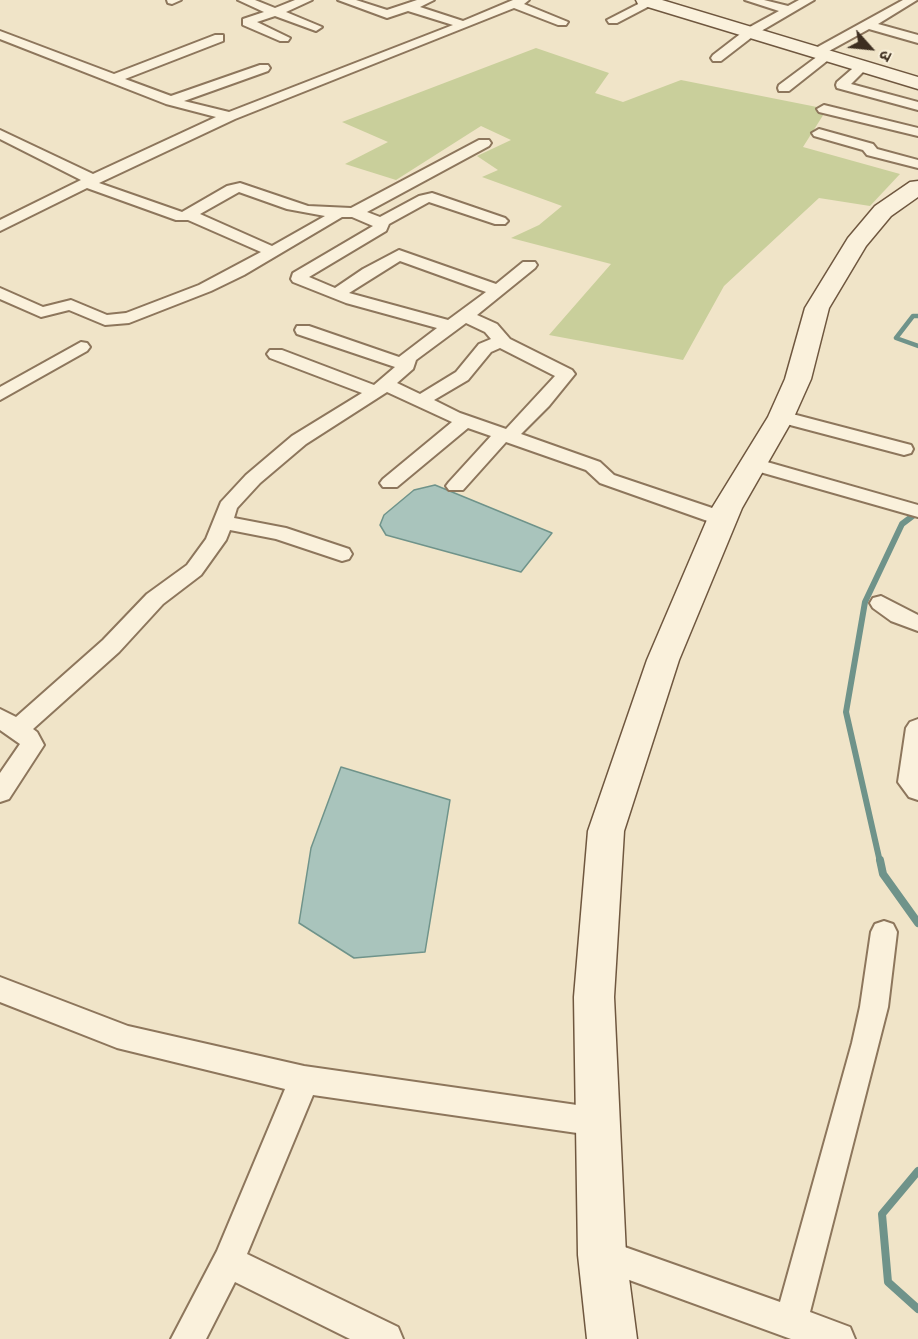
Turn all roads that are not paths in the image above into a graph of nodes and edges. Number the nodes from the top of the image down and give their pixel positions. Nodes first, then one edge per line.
1 (244, 0) edge
2 (306, 0) edge
3 (344, 0) edge
4 (428, 0) edge
5 (751, 0) edge
6 (808, 0) edge
7 (912, 0) edge
8 (650, 1) edge
9 (518, 2) edge
10 (918, 2) edge
11 (409, 8) junction
12 (788, 10) junction
13 (275, 11) junction
14 (613, 20) dead end
15 (562, 22) dead end
16 (866, 24) junction
17 (464, 26) junction
18 (316, 27) dead end
19 (752, 32) junction
20 (0, 35) edge
21 (219, 38) dead end
22 (284, 38) dead end
23 (918, 39) edge
24 (823, 53) junction
25 (717, 58) dead end
26 (863, 66) junction
27 (264, 68) dead end
28 (116, 78) junction
29 (227, 81) junction
30 (918, 83) edge
31 (784, 88) dead end
32 (272, 99) junction
33 (171, 101) junction
34 (918, 106) edge
35 (824, 109) dead end
36 (230, 116) junction
37 (918, 132) edge
38 (819, 133) dead end
39 (0, 134) edge
40 (484, 143) dead end
41 (918, 164) edge
42 (89, 181) junction
43 (918, 187) edge
44 (346, 213) junction
45 (189, 215) junction
46 (3, 221) edge
47 (500, 221) dead end
48 (380, 223) junction
49 (273, 252) junction
50 (530, 265) dead end
51 (499, 291) junction
52 (0, 293) edge
53 (337, 294) junction
54 (458, 321) junction
55 (303, 330) dead end
56 (501, 341) junction
57 (81, 347) dead end
58 (276, 354) dead end
59 (407, 365) junction
60 (380, 388) junction
61 (0, 395) edge
62 (420, 401) junction
63 (781, 417) junction
64 (465, 421) junction
65 (505, 436) junction
66 (904, 449) dead end
67 (753, 464) junction
68 (390, 483) dead end
69 (456, 486) dead end
70 (911, 508) edge
71 (723, 519) junction
72 (222, 522) junction
73 (342, 554) dead end
74 (880, 603) dead end
75 (918, 623) edge
76 (9, 724) edge
77 (918, 728) edge
78 (918, 790) edge
79 (0, 792) edge
80 (884, 932) dead end
81 (0, 989) edge
82 (304, 1080) junction
83 (598, 1122) junction
84 (602, 1255) junction
85 (228, 1262) junction
86 (791, 1322) junction
87 (188, 1339) edge
88 (386, 1339) edge
89 (612, 1339) edge
90 (838, 1339) edge

1 - 13 street
2 - 13 street
3 - 11 street
4 - 11 street
5 - 12 street
6 - 12 street
7 - 10 street
7 - 16 street
8 - 14 street
8 - 19 street
9 - 15 street
9 - 17 street
11 - 17 street
12 - 19 street
13 - 18 street
13 - 22 street
16 - 23 street
16 - 24 street
17 - 32 street
19 - 24 street
19 - 25 street
20 - 28 street
21 - 28 street
24 - 26 street
24 - 31 street
26 - 30 street
26 - 34 street
27 - 29 street
28 - 33 street
29 - 32 street
29 - 33 street
32 - 36 street
33 - 36 street
35 - 37 street
36 - 42 street
38 - 41 street
39 - 42 street
40 - 44 street
42 - 45 street
42 - 46 street
43 - 63 street
44 - 45 street
44 - 48 street
44 - 49 street
45 - 49 street
47 - 48 street
48 - 53 street
49 - 52 street
50 - 51 street
51 - 53 street
51 - 54 street
53 - 54 street
54 - 56 street
54 - 59 street
55 - 59 street
56 - 62 street
56 - 65 street
57 - 61 street
58 - 60 street
59 - 60 street
60 - 62 street
60 - 72 street
62 - 64 street
63 - 66 street
63 - 67 street
64 - 65 street
64 - 68 street
65 - 69 street
65 - 71 street
67 - 70 street
67 - 71 street
71 - 83 street
72 - 73 street
72 - 76 street
74 - 75 street
76 - 79 street
77 - 78 street
80 - 86 street
81 - 82 street
82 - 83 street
82 - 85 street
83 - 84 street
84 - 86 street
84 - 89 street
85 - 87 street
85 - 88 street
86 - 90 street

